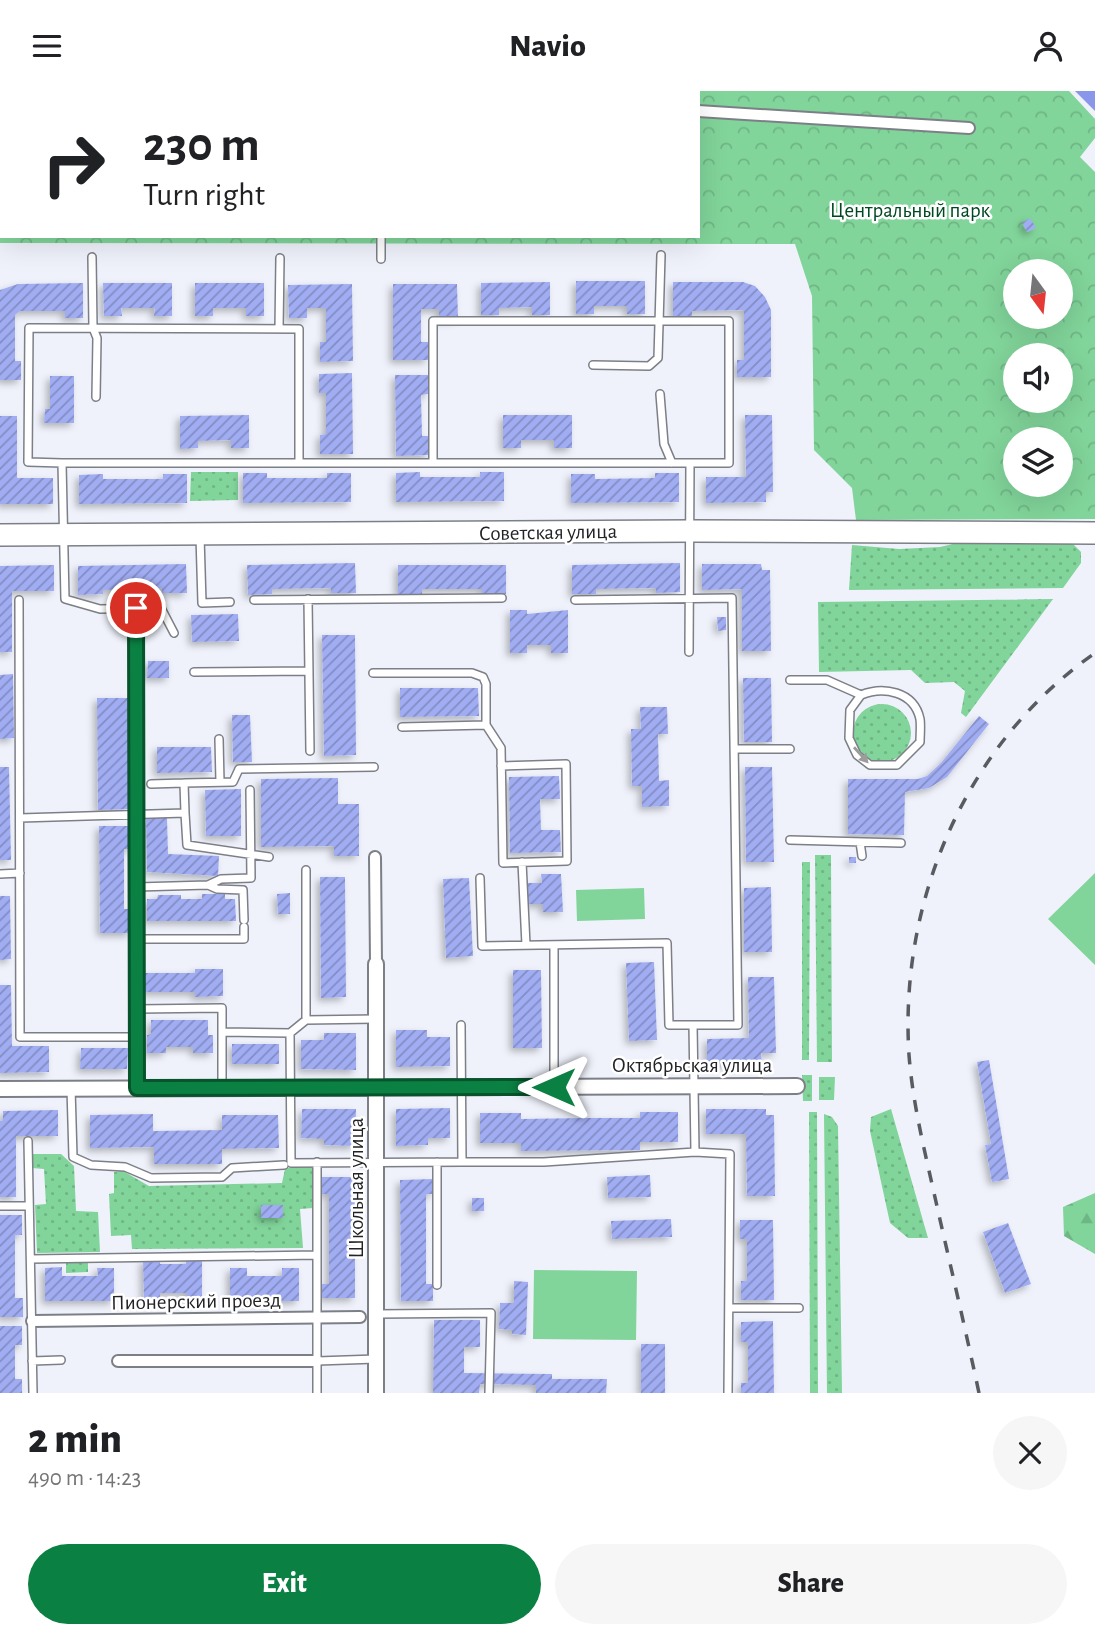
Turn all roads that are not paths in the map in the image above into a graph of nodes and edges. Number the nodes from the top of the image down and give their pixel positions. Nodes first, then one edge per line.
1 (700, 111) edge
2 (969, 128) dead end
3 (381, 238) edge
4 (661, 255) dead end
5 (92, 257) dead end
6 (280, 258) dead end
7 (381, 259) dead end
8 (660, 321) junction
9 (93, 328) junction
10 (279, 328) junction
11 (593, 365) dead end
12 (660, 394) dead end
13 (96, 397) dead end
14 (62, 463) junction
15 (299, 463) junction
16 (433, 463) junction
17 (672, 463) junction
18 (690, 463) junction
19 (691, 531) junction
20 (1095, 533) edge
21 (0, 535) edge
22 (64, 535) junction
23 (200, 535) junction
24 (502, 598) dead end
25 (308, 599) junction
26 (691, 599) junction
27 (19, 600) dead end
28 (254, 600) dead end
29 (575, 600) dead end
30 (230, 602) dead end
31 (136, 608) junction
32 (174, 633) dead end
33 (689, 652) dead end
34 (309, 671) junction
35 (194, 672) dead end
36 (373, 673) dead end
37 (789, 680) dead end
38 (861, 695) junction
39 (486, 726) junction
40 (402, 727) dead end
41 (219, 739) dead end
42 (734, 749) junction
43 (790, 749) dead end
44 (310, 751) dead end
45 (501, 766) junction
46 (374, 767) dead end
47 (220, 782) junction
48 (184, 783) junction
49 (151, 784) dead end
50 (250, 790) dead end
51 (186, 813) junction
52 (137, 815) junction
53 (20, 818) junction
54 (790, 840) dead end
55 (860, 842) junction
56 (901, 843) dead end
57 (251, 854) junction
58 (862, 856) dead end
59 (269, 857) dead end
60 (375, 857) dead end
61 (522, 862) junction
62 (306, 870) dead end
63 (20, 873) junction
64 (0, 874) edge
65 (480, 878) dead end
66 (208, 885) junction
67 (137, 887) junction
68 (137, 940) junction
69 (554, 945) junction
70 (526, 946) junction
71 (376, 964) joint
72 (137, 1009) junction
73 (377, 1019) junction
74 (306, 1020) junction
75 (461, 1025) dead end
76 (693, 1025) junction
77 (222, 1032) junction
78 (290, 1033) junction
79 (136, 1037) junction
80 (693, 1086) junction
81 (797, 1086) dead end
82 (377, 1087) junction
83 (461, 1087) junction
84 (554, 1087) junction
85 (71, 1088) junction
86 (137, 1088) junction
87 (222, 1088) junction
88 (290, 1088) junction
89 (0, 1089) edge
90 (28, 1141) dead end
91 (695, 1153) junction
92 (317, 1162) junction
93 (377, 1162) junction
94 (437, 1162) junction
95 (462, 1162) junction
96 (284, 1165) dead end
97 (0, 1206) edge
98 (29, 1206) junction
99 (317, 1255) junction
100 (30, 1259) junction
101 (437, 1285) dead end
102 (729, 1308) junction
103 (799, 1308) dead end
104 (376, 1314) junction
105 (360, 1317) dead end
106 (317, 1318) junction
107 (32, 1321) junction
108 (376, 1359) junction
109 (61, 1360) dead end
110 (32, 1361) junction
111 (118, 1361) dead end
112 (317, 1361) junction
113 (33, 1393) edge
114 (317, 1393) edge
115 (376, 1393) edge
116 (489, 1393) edge
117 (728, 1393) edge

1 - 2 street
3 - 7 lane
4 - 8 lane
5 - 9 lane
6 - 10 lane
8 - 11 lane
8 - 16 lane
8 - 18 lane
9 - 10 lane
9 - 13 lane
9 - 14 lane
10 - 15 lane
12 - 17 lane
14 - 15 lane
14 - 22 lane
15 - 16 lane
16 - 17 lane
17 - 18 lane
18 - 19 lane
19 - 20 main road, Советская улица
19 - 23 main road, Советская улица
19 - 26 lane
21 - 22 main road, Советская улица
22 - 23 main road, Советская улица
22 - 31 lane
23 - 30 lane
24 - 25 lane
25 - 28 lane
25 - 34 lane
26 - 29 lane
26 - 33 lane
26 - 42 lane
27 - 53 lane
31 - 32 lane
31 - 52 lane
34 - 35 lane
34 - 44 lane
36 - 39 lane
37 - 38 lane
38 -> 38 lane
39 - 40 lane
39 - 45 lane
41 - 47 lane
42 - 43 lane
42 - 76 lane
45 - 61 lane
45 - 61 lane
46 - 47 lane
47 - 48 lane
48 - 49 lane
48 - 51 lane
50 - 57 lane
51 - 52 lane
51 - 57 lane
52 - 53 lane
52 - 67 lane
53 - 63 lane
54 - 55 lane
55 - 56 lane
55 - 58 lane
57 - 59 lane
57 - 66 lane
60 - 71 street, Школьная улица
61 - 70 lane
62 - 74 lane
63 - 64 lane
63 - 79 lane
65 - 70 lane
66 - 67 lane
66 - 68 lane
67 - 68 lane
68 - 72 lane
69 - 70 lane
69 - 76 lane
69 - 84 lane
71 - 73 street, Школьная улица
72 - 77 lane
72 - 79 lane
73 - 74 lane
73 - 82 street, Школьная улица
74 - 78 lane
75 - 83 lane
76 - 80 lane
77 - 78 lane
77 - 87 lane
78 - 88 lane
79 - 86 lane
80 - 81 street, Октябрьская улица
80 - 84 street, Октябрьская улица
80 - 91 lane
82 - 83 street, Октябрьская улица
82 - 88 street, Октябрьская улица
82 - 93 street, Школьная улица
83 - 84 street, Октябрьская улица
83 - 95 lane
85 - 86 street, Октябрьская улица
85 - 89 street, Октябрьская улица
85 - 96 lane
86 - 87 street, Октябрьская улица
87 - 88 street, Октябрьская улица
88 - 92 lane
90 - 98 lane
91 - 95 lane
91 - 102 lane
92 - 93 lane
92 - 99 lane
93 - 94 lane
93 - 104 street, Школьная улица
94 - 95 lane
94 - 101 lane
97 - 98 lane
98 - 100 lane
99 - 100 lane
99 - 106 lane
100 - 107 lane
102 - 103 lane
102 - 117 lane
104 - 108 street, Школьная улица
104 - 116 lane
105 - 106 street, Пионерский проезд
106 - 107 street, Пионерский проезд
106 - 112 lane
107 - 110 lane
108 - 112 lane
108 - 115 street, Школьная улица
109 - 110 lane
110 - 113 lane
111 - 112 street
112 - 114 lane

